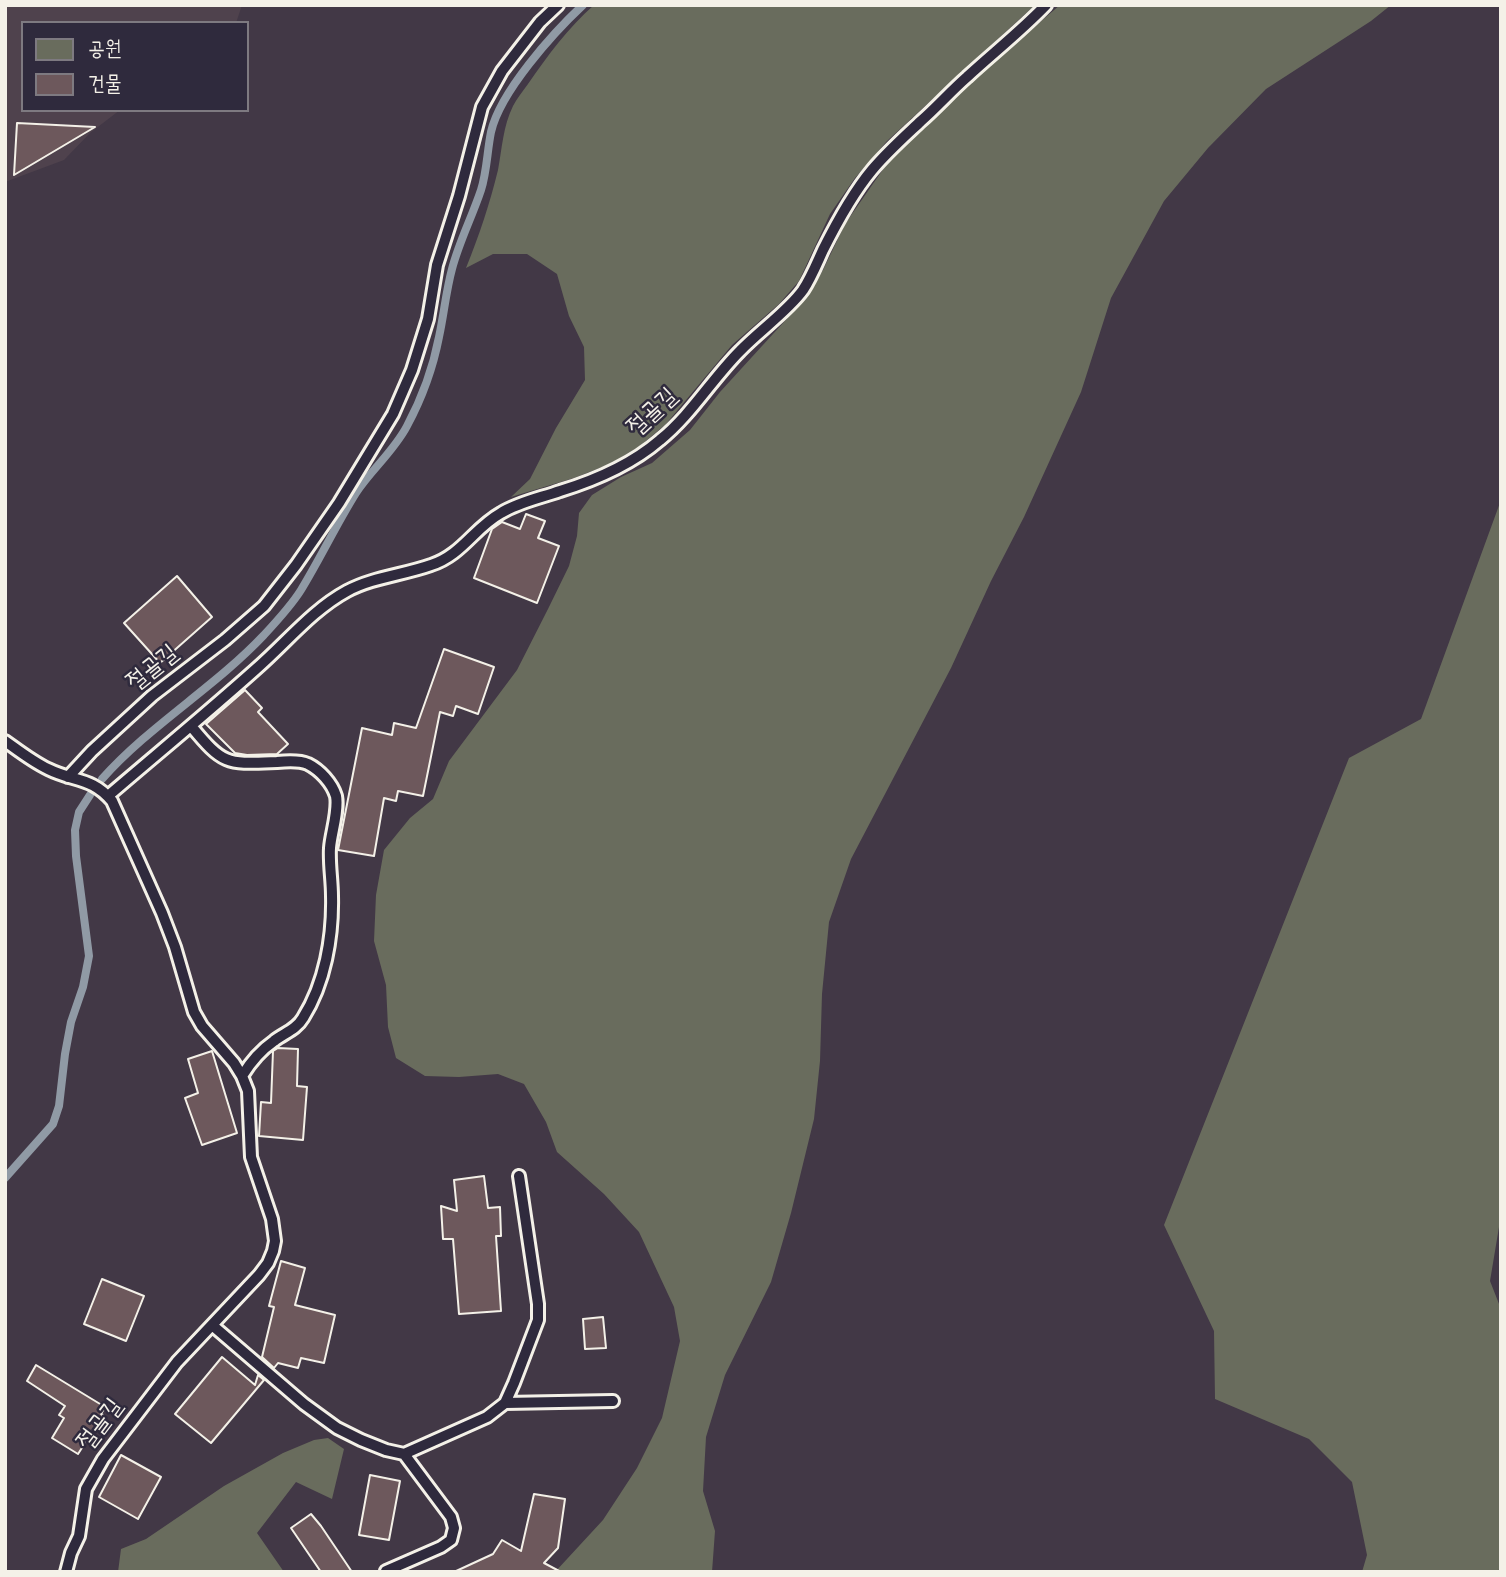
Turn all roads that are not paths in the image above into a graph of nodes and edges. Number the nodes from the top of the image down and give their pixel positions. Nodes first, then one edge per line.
1 (558, 5) edge
2 (1046, 5) edge
3 (191, 726) junction
4 (5, 741) edge
5 (68, 777) junction
6 (108, 796) junction
7 (242, 1076) junction
8 (519, 1176) dead end
9 (212, 1325) junction
10 (613, 1401) dead end
11 (505, 1404) junction
12 (404, 1454) junction
13 (386, 1571) edge
14 (66, 1572) edge

1 - 5 lane, 절골길
2 - 3 lane, 절골길
3 - 6 lane, 절골길
3 - 7 lane
4 - 5 lane
5 - 6 lane
6 - 7 lane, 절골길
7 - 9 lane, 절골길
8 - 11 lane
9 - 12 lane
9 - 14 lane, 절골길
10 - 11 lane
11 - 12 lane
12 - 13 lane

